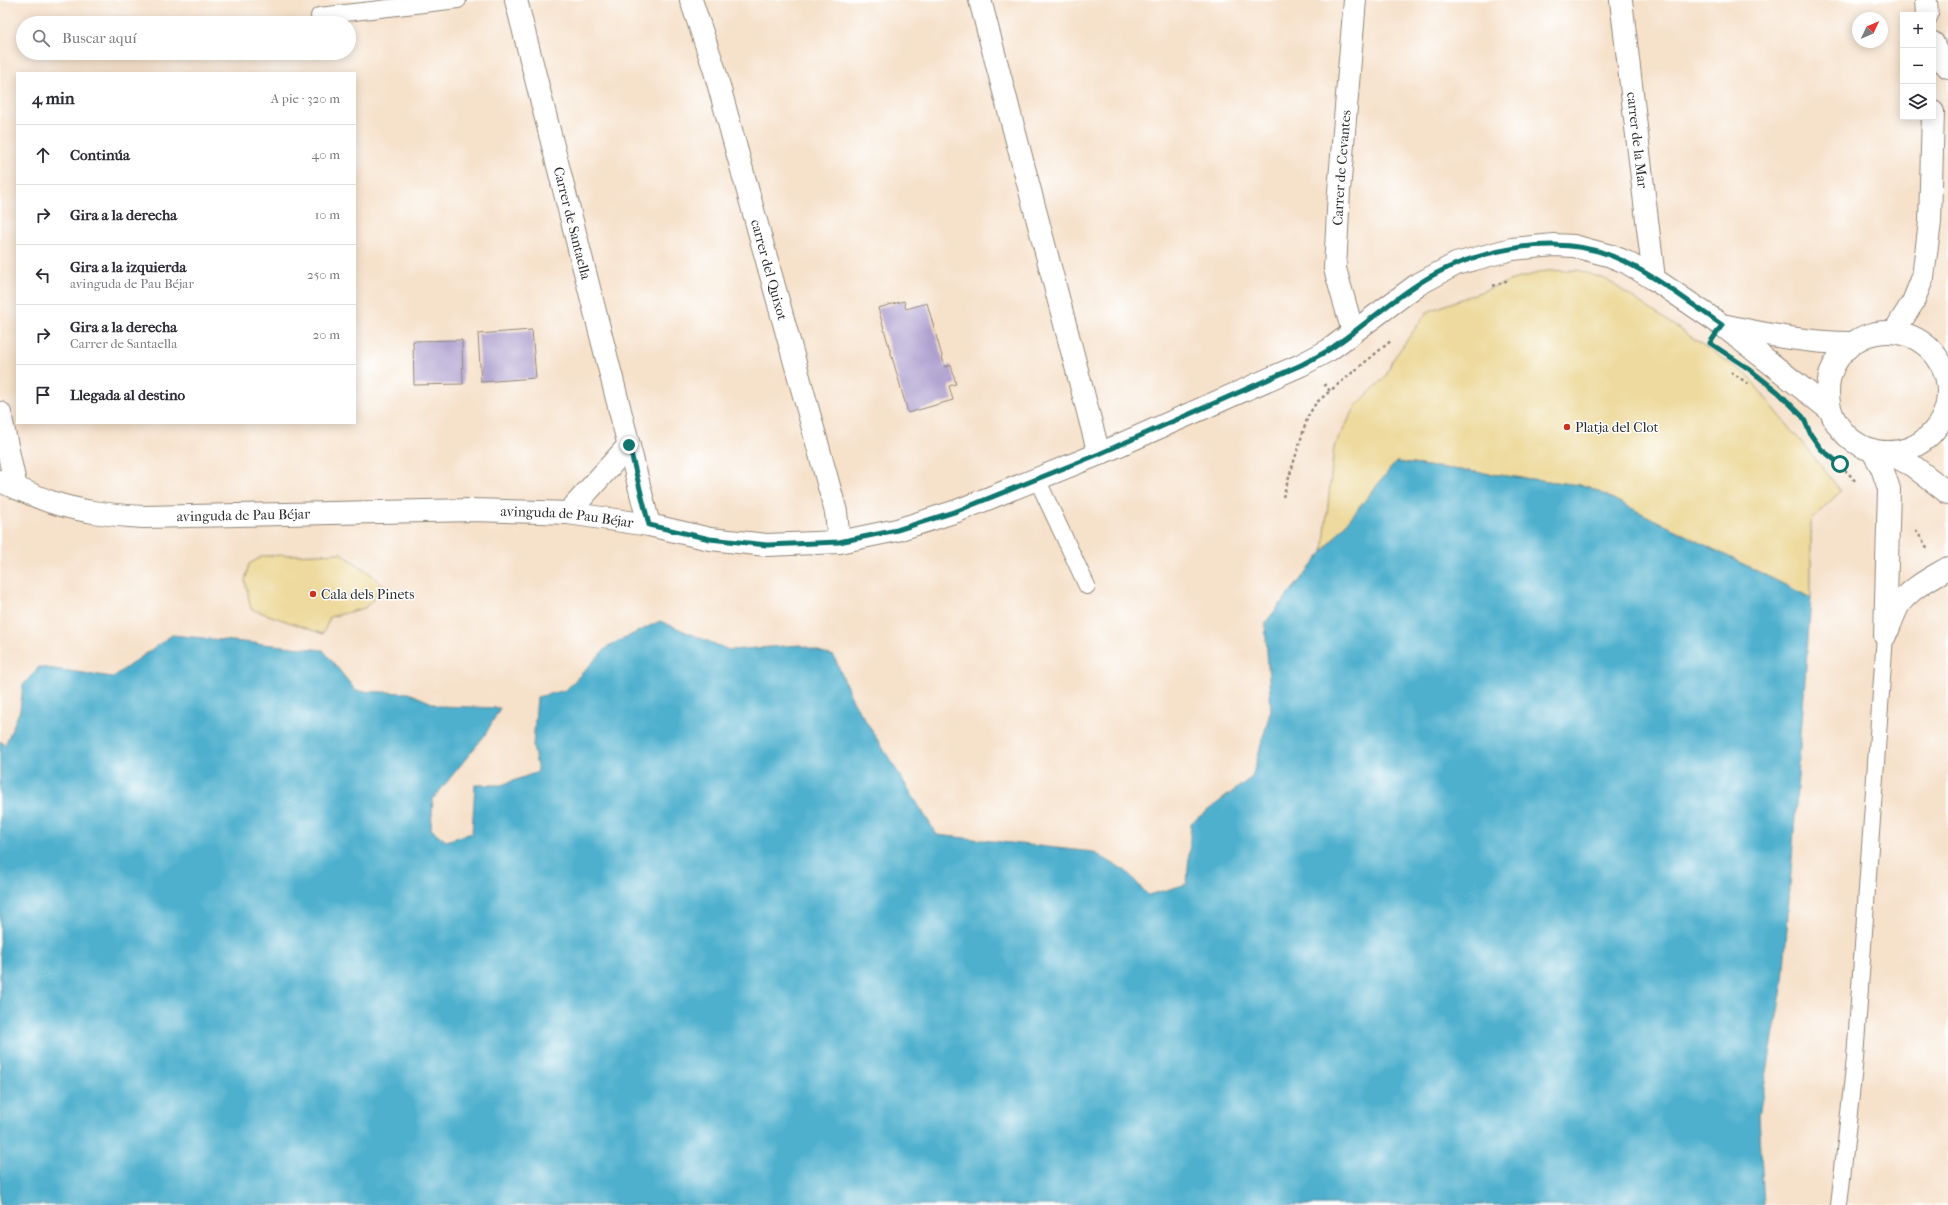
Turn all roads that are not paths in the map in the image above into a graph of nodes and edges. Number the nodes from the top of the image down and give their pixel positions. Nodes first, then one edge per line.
1 (458, 0) edge
2 (516, 0) edge
3 (691, 0) edge
4 (980, 0) edge
5 (1354, 0) edge
6 (1621, 0) edge
7 (1926, 0) edge
8 (1927, 12) edge
9 (319, 16) dead end
10 (1935, 48) edge
11 (1948, 67) edge
12 (1933, 120) edge
13 (1654, 279) junction
14 (1722, 325) junction
15 (1353, 332) junction
16 (1894, 332) junction
17 (1852, 343) junction
18 (1946, 361) edge
19 (1830, 410) junction
20 (0, 413) edge
21 (1946, 414) edge
22 (629, 445) junction
23 (1880, 451) junction
24 (1099, 454) junction
25 (1037, 479) junction
26 (8, 484) edge
27 (1948, 493) edge
28 (568, 513) junction
29 (649, 525) junction
30 (839, 542) junction
31 (1945, 569) edge
32 (1087, 586) dead end
33 (1885, 636) junction
34 (1839, 1205) edge

1 - 9 lane
2 - 22 street, Carrer de Santaella
3 - 30 street, carrer del Quixot
4 - 24 street
5 - 15 street, Carrer de Cevantes
6 - 13 street, carrer de la Mar
7 - 8 street
10 - 11 street
12 - 16 street
13 - 14 street, avinguda de Pau Béjar
13 - 15 street, avinguda de Pau Béjar
14 - 17 street, avinguda de Pau Béjar
14 - 19 street, avinguda de Pau Béjar
15 - 24 street, avinguda de Pau Béjar
16 - 17 street
16 - 18 street
17 - 19 street
18 - 21 street
19 - 23 street
20 - 26 street
21 - 23 street
22 - 28 street
22 - 29 street, Carrer de Santaella
23 - 27 street
23 - 33 street
24 - 25 street, avinguda de Pau Béjar
25 - 30 street, avinguda de Pau Béjar
25 - 32 lane
26 - 28 street, avinguda de Pau Béjar
28 - 29 street, avinguda de Pau Béjar
29 - 30 street, avinguda de Pau Béjar
31 - 33 street
33 - 34 lane

